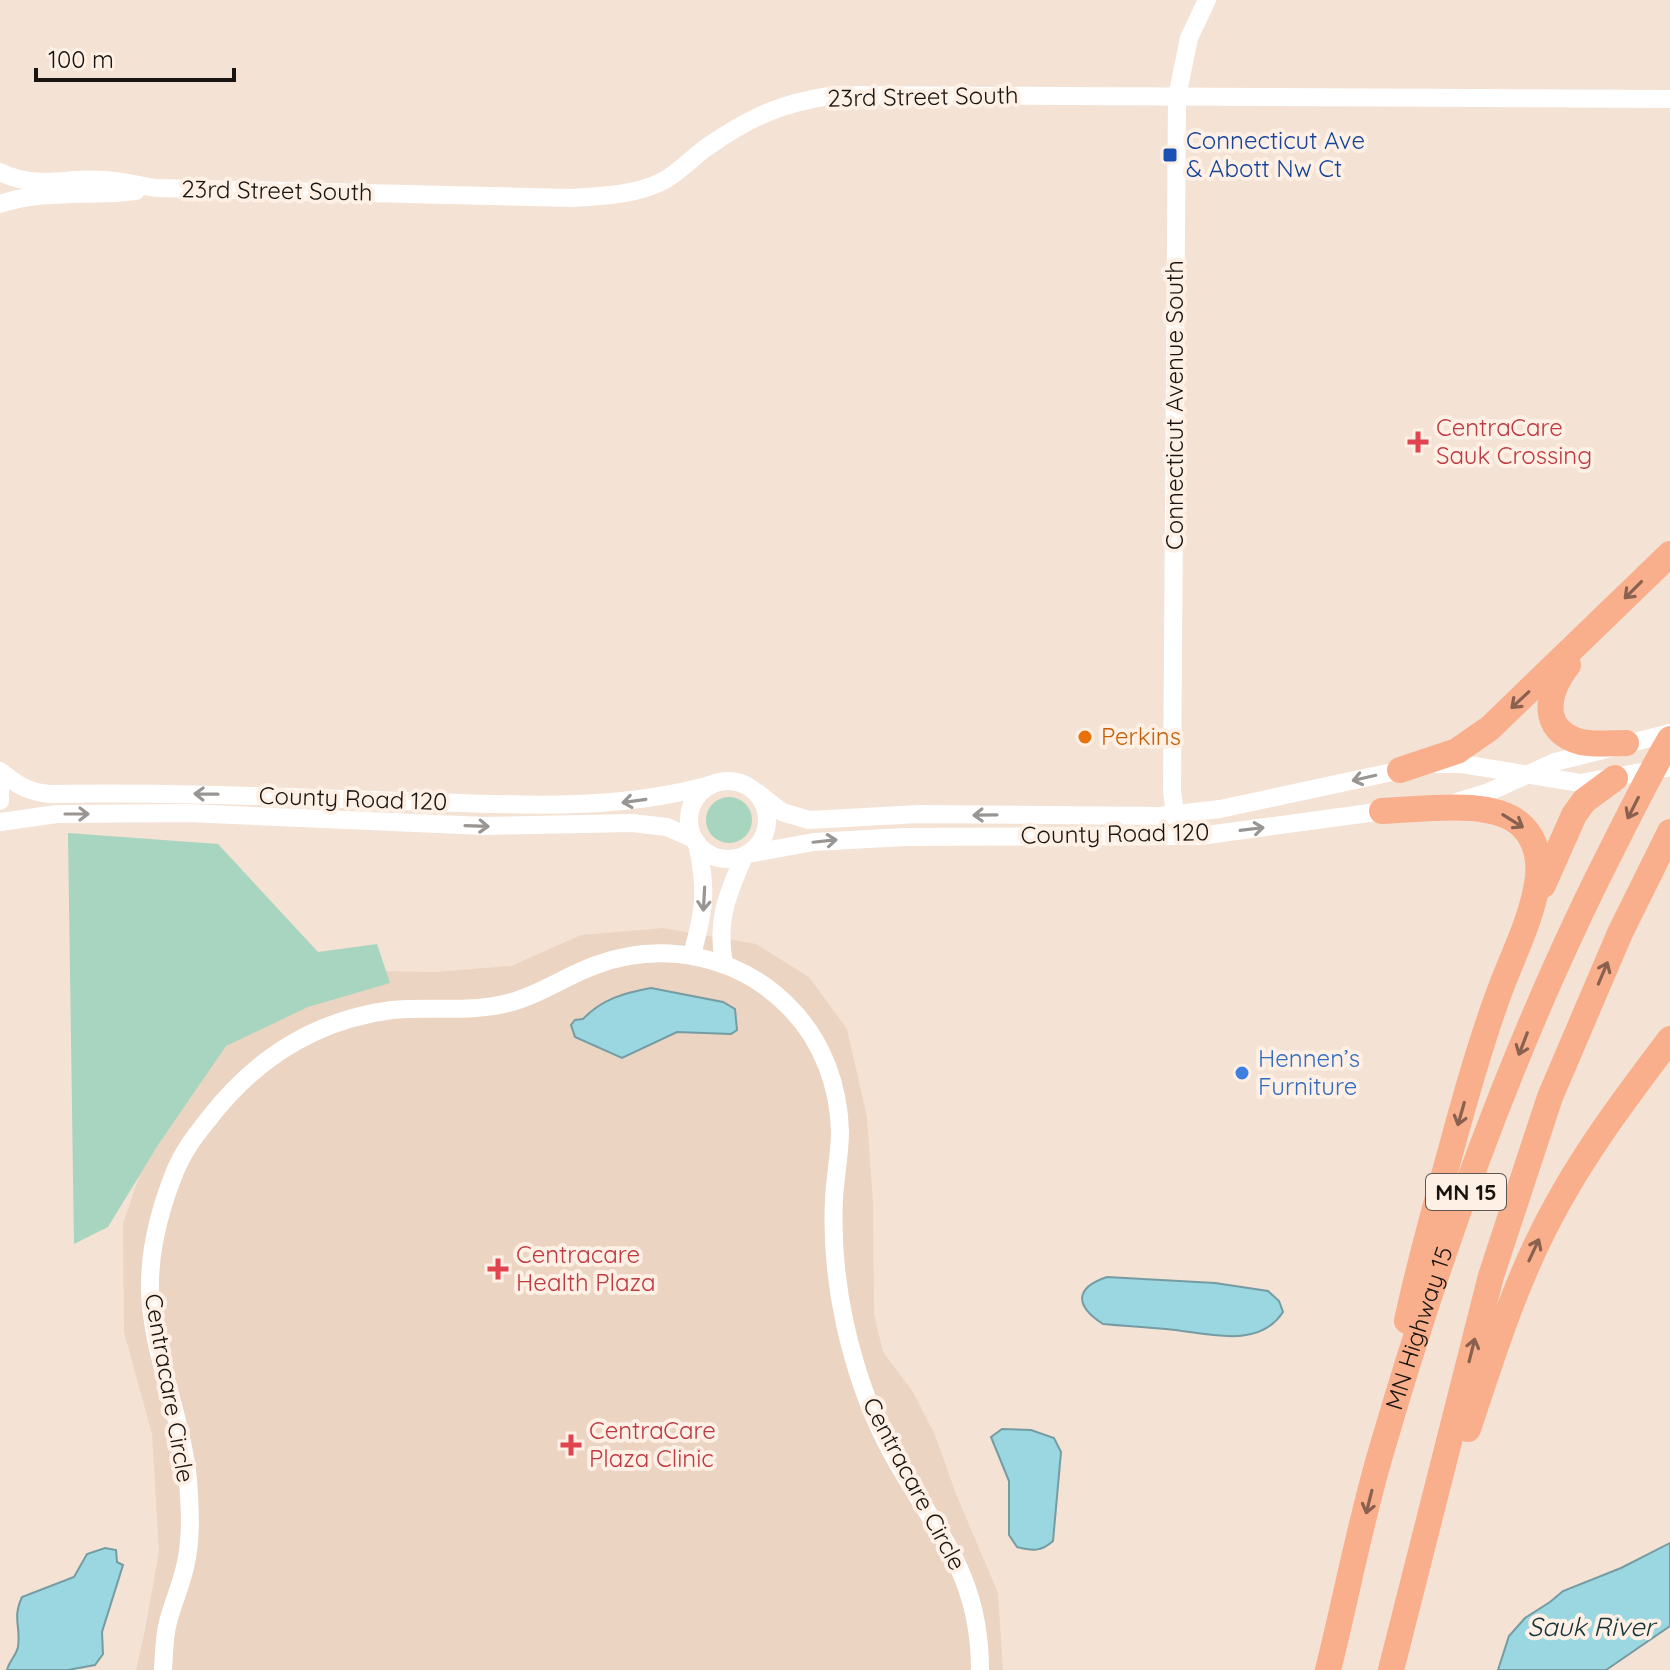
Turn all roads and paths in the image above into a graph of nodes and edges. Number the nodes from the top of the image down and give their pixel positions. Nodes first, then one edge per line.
1 (1207, 0) edge
2 (1177, 97) junction
3 (1670, 99) edge
4 (0, 172) edge
5 (155, 188) junction
6 (0, 204) edge
7 (1670, 554) edge
8 (1596, 627) junction
9 (1670, 736) edge
10 (1633, 741) junction
11 (1670, 767) edge
12 (1400, 770) junction
13 (0, 771) edge
14 (1524, 774) junction
15 (1618, 778) junction
16 (0, 782) edge
17 (710, 785) junction
18 (758, 793) junction
19 (0, 801) edge
20 (1382, 811) junction
21 (1175, 815) junction
22 (0, 822) edge
23 (1670, 832) edge
24 (695, 841) junction
25 (746, 855) junction
26 (1528, 920) junction
27 (692, 954) junction
28 (724, 964) junction
29 (1670, 1039) edge
30 (1378, 1465) junction
31 (1391, 1669) edge
32 (163, 1670) edge
33 (980, 1670) edge
34 (1328, 1670) edge

1 - 2 street, Connecticut Avenue South
2 - 3 street, 23rd Street South
2 - 5 street, 23rd Street South
2 - 21 street, Connecticut Avenue South
4 - 5 street, 23rd Street South
5 - 6 street, 23rd Street South
7 -> 8 highway
8 - 10 highway
8 -> 12 highway
9 - 10 street, County Road 120
9 -> 30 highway, MN Highway 15 / MN 15
10 - 14 street, County Road 120
11 - 15 street, County Road 120
12 - 14 street, County Road 120
12 -> 21 street, County Road 120
17 -> 13 street, County Road 120
14 - 15 street, County Road 120
14 - 20 street, County Road 120
15 - 26 highway
16 - 19 street
17 - 18 street
17 - 24 street
21 -> 18 street, County Road 120
18 - 25 street
25 -> 20 street, County Road 120
20 -> 26 highway
22 -> 24 street, County Road 120
31 -> 23 highway, MN 15
24 - 25 street
24 -> 27 street
25 - 28 street
26 -> 30 highway
27 - 28 street, Centracare Circle
27 - 32 street, Centracare Circle
28 - 33 street, Centracare Circle
31 -> 29 highway
30 -> 34 highway, MN Highway 15 / MN 15

